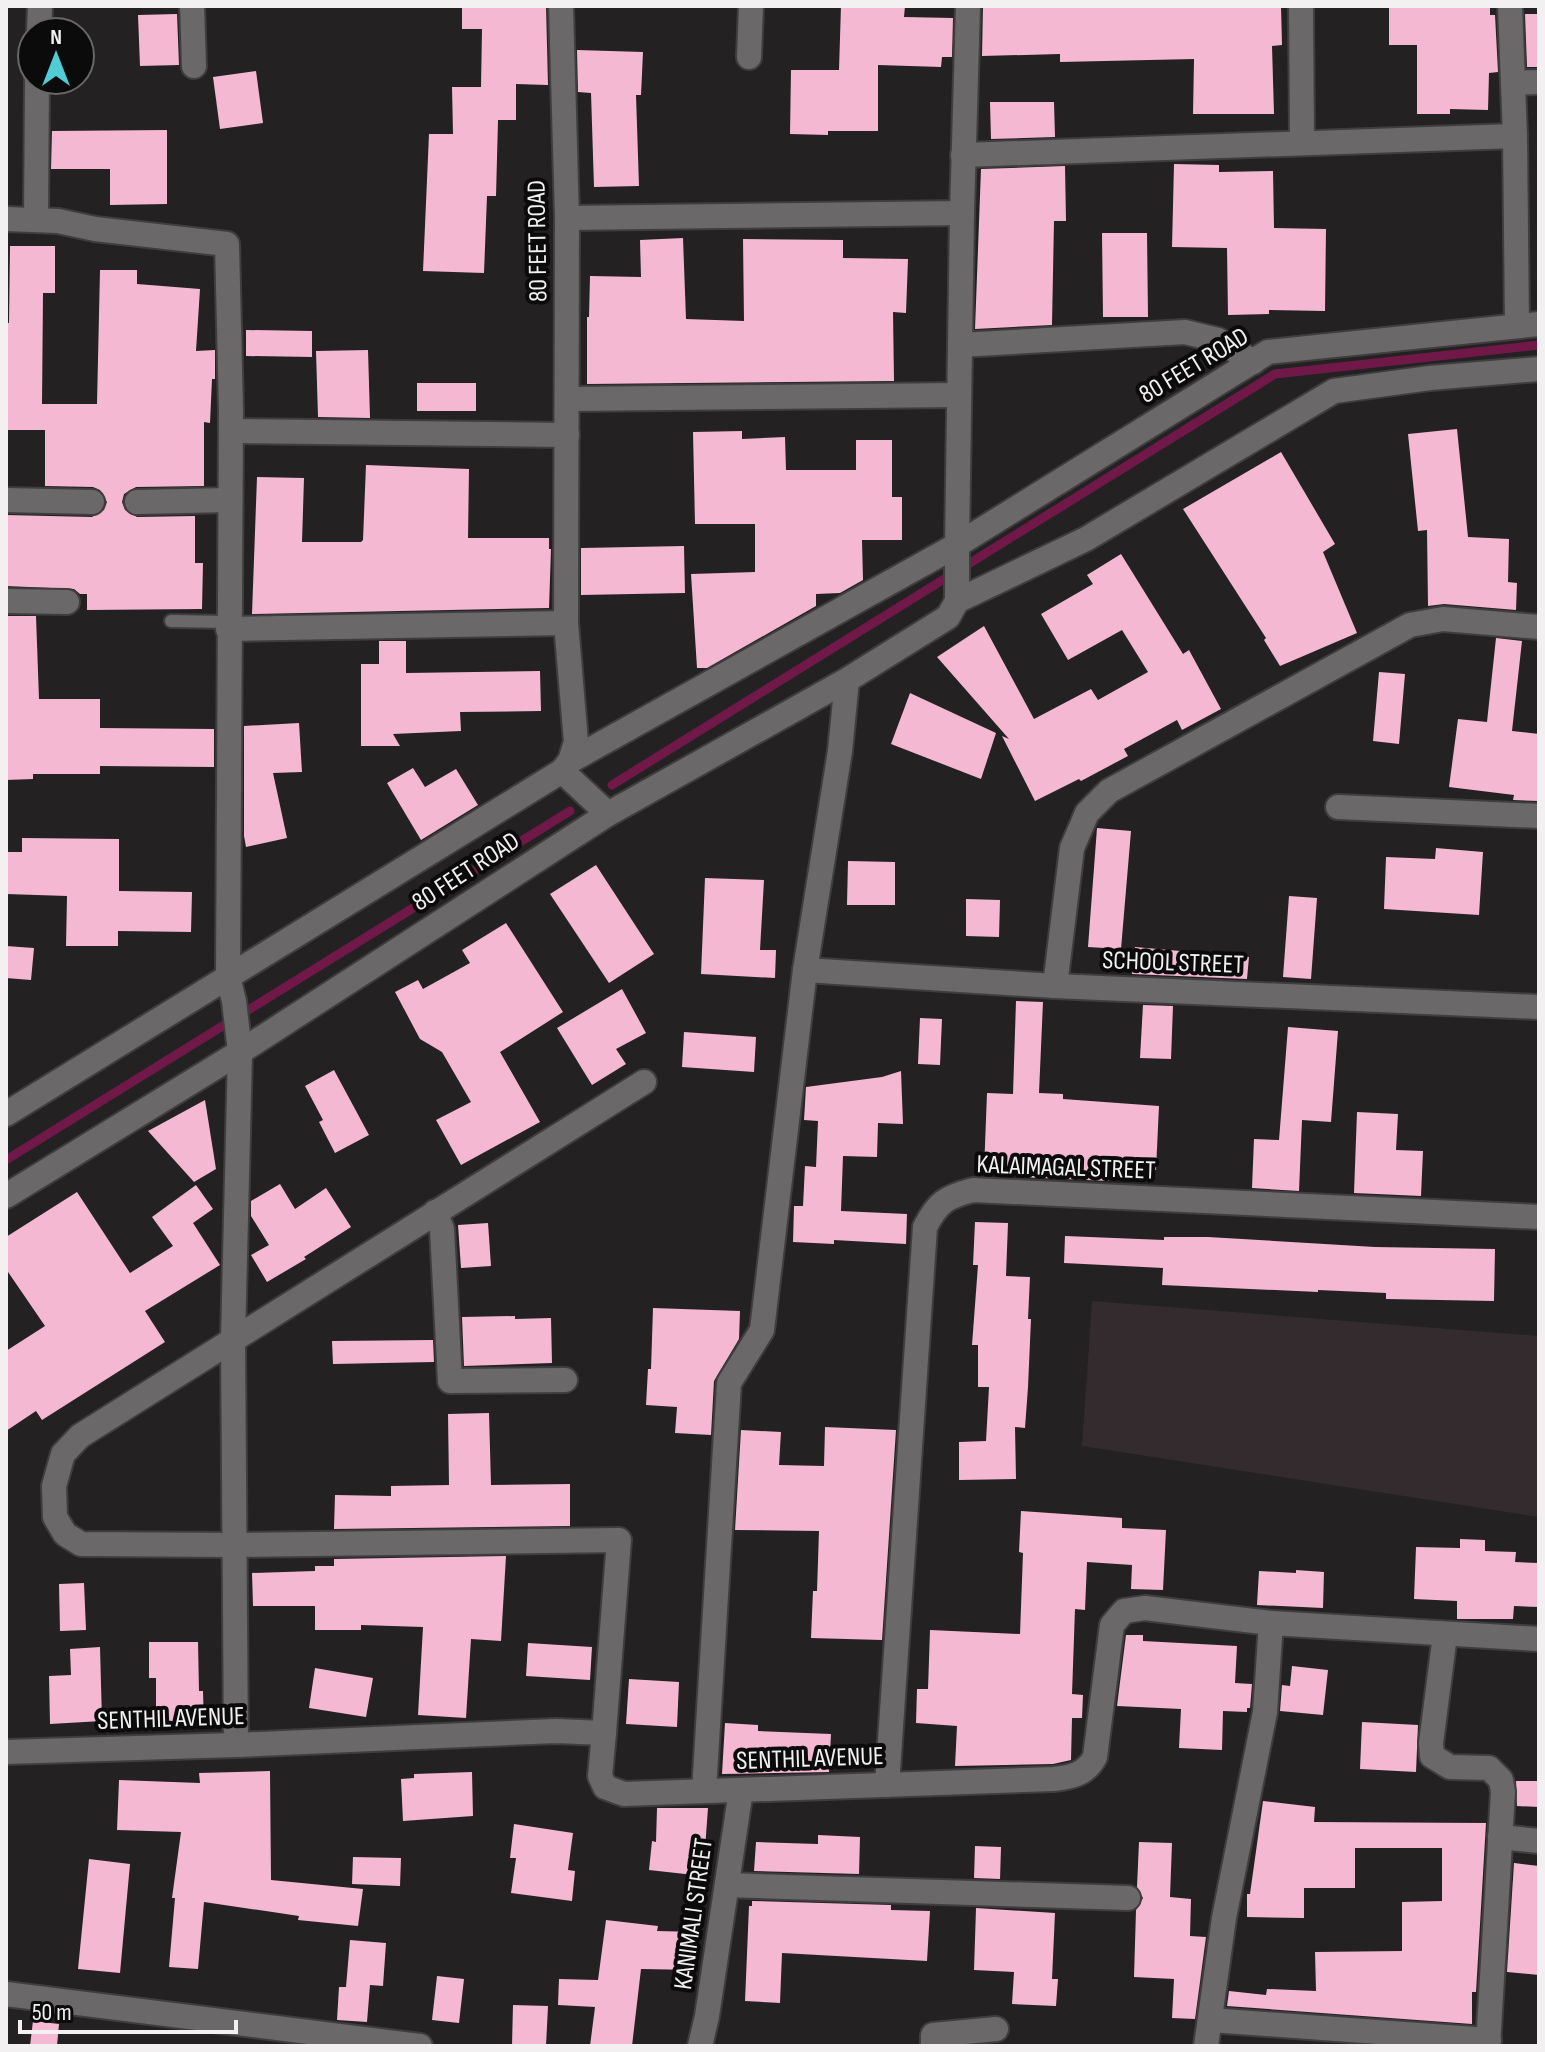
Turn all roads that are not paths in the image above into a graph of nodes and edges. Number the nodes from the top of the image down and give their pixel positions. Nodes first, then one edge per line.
1 (192, 6) edge
2 (561, 6) edge
3 (751, 6) edge
4 (968, 6) edge
5 (1301, 6) edge
6 (1510, 6) edge
7 (749, 57) dead end
8 (194, 66) dead end
9 (1539, 82) edge
10 (1513, 83) junction
11 (37, 96) edge
12 (1515, 136) junction
13 (1302, 143) junction
14 (963, 155) junction
15 (962, 213) junction
16 (567, 218) junction
17 (6, 219) edge
18 (36, 220) junction
19 (1528, 324) edge
20 (960, 345) junction
21 (1253, 362) junction
22 (1539, 369) edge
23 (959, 395) junction
24 (567, 399) junction
25 (231, 431) junction
26 (567, 435) junction
27 (6, 500) edge
28 (230, 500) junction
29 (92, 502) dead end
30 (137, 502) dead end
31 (956, 551) junction
32 (6, 601) edge
33 (957, 601) junction
34 (67, 602) dead end
35 (171, 621) dead end
36 (566, 623) junction
37 (229, 625) junction
38 (1539, 627) edge
39 (847, 680) junction
40 (566, 769) junction
41 (600, 806) junction
42 (1338, 807) dead end
43 (1539, 816) edge
44 (805, 970) junction
45 (1055, 986) junction
46 (231, 989) junction
47 (1539, 1007) edge
48 (240, 1045) junction
49 (644, 1082) dead end
50 (6, 1114) edge
51 (6, 1196) edge
52 (435, 1212) junction
53 (1539, 1217) edge
54 (233, 1340) junction
55 (565, 1380) dead end
56 (235, 1545) junction
57 (1271, 1623) junction
58 (1445, 1635) junction
59 (1539, 1639) edge
60 (604, 1733) junction
61 (236, 1745) junction
62 (6, 1752) edge
63 (887, 1785) junction
64 (741, 1790) junction
65 (704, 1791) junction
66 (1500, 1837) junction
67 (1539, 1841) edge
68 (727, 1885) junction
69 (1128, 1898) dead end
70 (6, 1994) edge
71 (1210, 2020) junction
72 (996, 2029) dead end
73 (1489, 2043) edge
74 (420, 2046) edge
75 (700, 2046) edge
76 (933, 2046) edge
77 (1206, 2046) edge

1 - 8 street
2 - 16 street, 80 FEET ROAD
3 - 7 street
4 - 14 street
5 - 13 street
6 - 10 street
9 - 10 street
10 - 12 street
11 - 18 street
12 - 13 street
12 - 19 street
13 - 14 street
14 - 15 street
15 - 16 street
15 - 20 street
16 - 24 street, 80 FEET ROAD
17 - 18 street
18 - 25 street
19 - 21 street, 80 FEET ROAD
20 - 21 street
20 - 23 street
21 - 31 street, 80 FEET ROAD
22 - 33 street, 80 FEET ROAD
23 - 24 street
23 - 31 street
24 - 26 street, 80 FEET ROAD
25 - 26 street
25 - 28 street
26 - 36 street, 80 FEET ROAD
27 - 29 street
28 - 30 street
28 - 37 street
31 - 33 street
31 - 40 street, 80 FEET ROAD
32 - 34 street
33 - 39 street, 80 FEET ROAD
35 - 37 lane
36 - 37 street
36 - 40 street, 80 FEET ROAD
37 - 46 street
38 - 45 street
39 - 41 street, 80 FEET ROAD
39 - 44 street
40 - 41 street
40 - 46 street, 80 FEET ROAD
41 - 48 street, 80 FEET ROAD
42 - 43 street
44 - 45 street, SCHOOL STREET
44 - 65 street
45 - 47 street, SCHOOL STREET
46 - 48 street
46 - 50 street, 80 FEET ROAD
48 - 51 street, 80 FEET ROAD
48 - 54 street
49 - 52 street
52 - 54 street
52 - 55 street
53 - 63 street, KALAIMAGAL STREET
54 - 56 street
54 - 56 street
56 - 60 street
56 - 61 street
57 - 58 street, SENTHIL AVENUE
57 - 63 street, SENTHIL AVENUE
57 - 71 street
58 - 59 street, SENTHIL AVENUE
58 - 66 street
60 - 61 street, SENTHIL AVENUE
60 - 65 street, SENTHIL AVENUE
61 - 62 street, SENTHIL AVENUE
63 - 64 street, SENTHIL AVENUE
64 - 65 street, SENTHIL AVENUE
64 - 68 street, KANIMALI STREET
66 - 67 street
66 - 73 street
68 - 69 street
68 - 75 street, KANIMALI STREET
70 - 74 street
71 - 73 street
71 - 77 street
72 - 76 street

